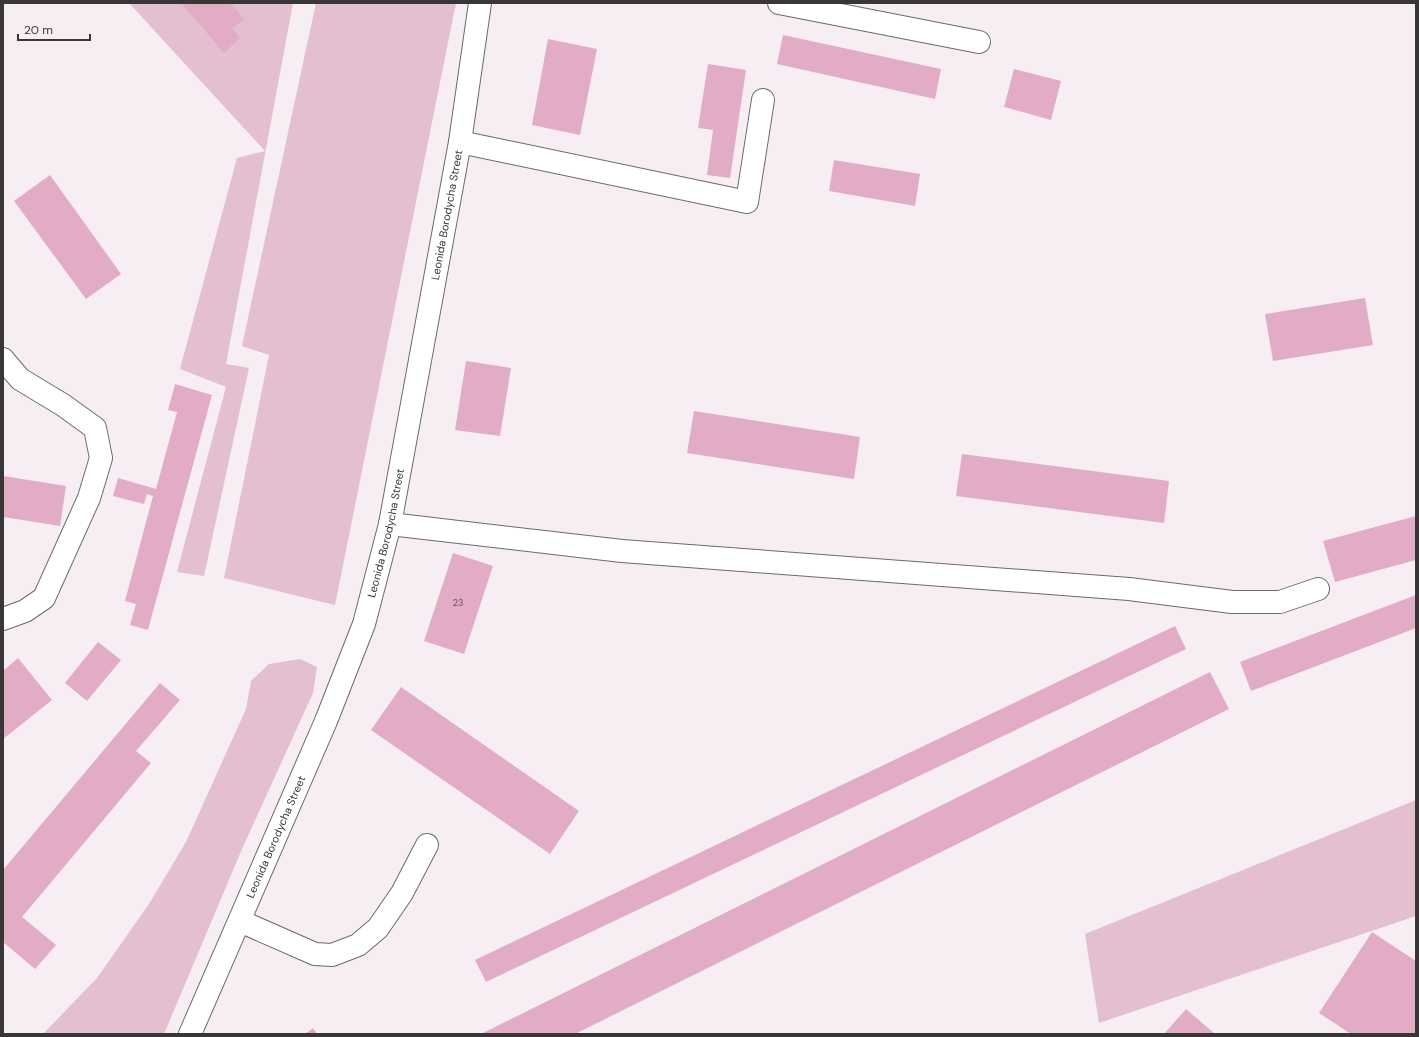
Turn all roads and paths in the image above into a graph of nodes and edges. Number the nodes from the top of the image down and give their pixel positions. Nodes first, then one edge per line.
1 (480, 3) edge
2 (779, 3) edge
3 (979, 42) dead end
4 (763, 100) dead end
5 (460, 142) junction
6 (3, 359) edge
7 (390, 524) junction
8 (1318, 589) dead end
9 (3, 619) edge
10 (427, 845) dead end
11 (240, 921) junction
12 (190, 1034) edge

1 - 5 street, Leonida Borodycha Street
2 - 3 street
4 - 5 street
5 - 7 street, Leonida Borodycha Street
6 - 9 street
7 - 8 street
7 - 11 street, Leonida Borodycha Street
10 - 11 street
11 - 12 street, Leonida Borodycha Street

